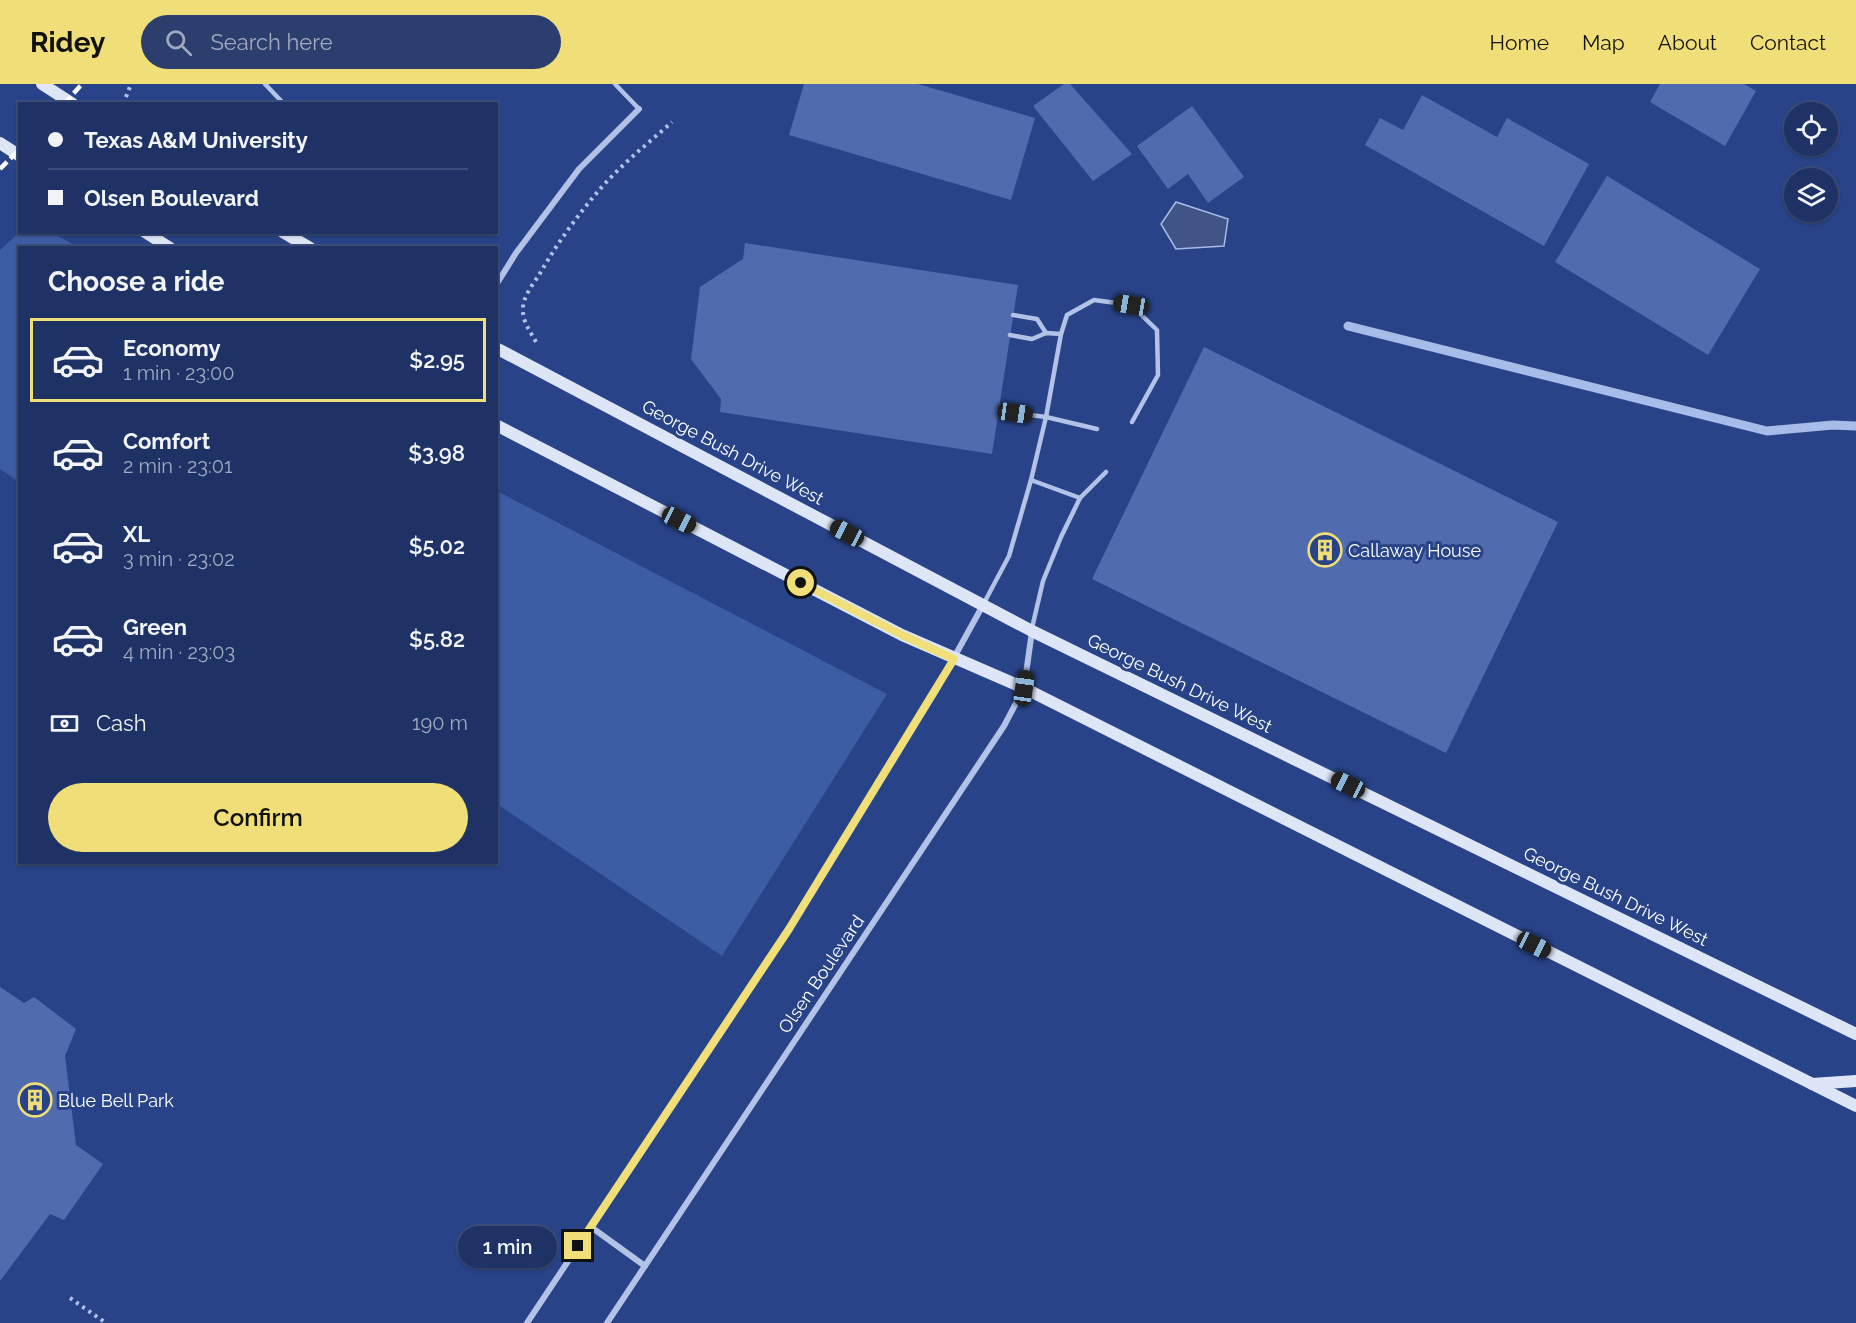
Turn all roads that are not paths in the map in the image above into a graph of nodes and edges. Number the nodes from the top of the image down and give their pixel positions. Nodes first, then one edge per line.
1 (42, 84) edge
2 (265, 84) edge
3 (615, 84) edge
4 (70, 102) edge
5 (282, 102) edge
6 (639, 110) joint
7 (0, 143) edge
8 (18, 155) edge
9 (148, 234) edge
10 (286, 234) edge
11 (167, 246) edge
12 (307, 246) edge
13 (498, 282) edge
14 (1013, 315) dead end
15 (1046, 333) junction
16 (1061, 334) junction
17 (1010, 336) dead end
18 (498, 349) edge
19 (999, 411) dead end
20 (1046, 417) junction
21 (1132, 422) dead end
22 (498, 426) edge
23 (1097, 429) dead end
24 (1106, 472) dead end
25 (1031, 480) junction
26 (1080, 498) junction
27 (983, 605) junction
28 (1032, 631) junction
29 (954, 659) junction
30 (1024, 688) junction
31 (1856, 1034) edge
32 (1856, 1081) edge
33 (1811, 1084) junction
34 (1856, 1106) edge
35 (591, 1227) junction
36 (645, 1266) junction
37 (527, 1323) edge
38 (608, 1323) edge

1 - 4 main road
2 - 5 lane
3 - 6 lane
6 - 13 street
7 - 8 main road
9 - 11 main road
10 - 12 main road
14 - 15 lane
15 - 16 lane
15 - 17 lane
16 - 20 lane
16 - 21 lane
18 - 27 main road, George Bush Drive West
19 - 20 lane
20 - 23 lane
20 - 25 lane
22 - 29 main road
24 - 26 lane
25 - 26 lane
25 - 27 lane
26 - 28 lane
27 - 28 main road, George Bush Drive West
27 - 29 street
28 - 30 street, Olsen Boulevard
28 - 31 main road, George Bush Drive West
29 - 30 main road
29 - 35 street
30 - 33 main road
30 - 36 street, Olsen Boulevard
32 - 33 main road
33 - 34 main road
35 - 36 street
35 - 37 street
36 - 38 street, Olsen Boulevard

